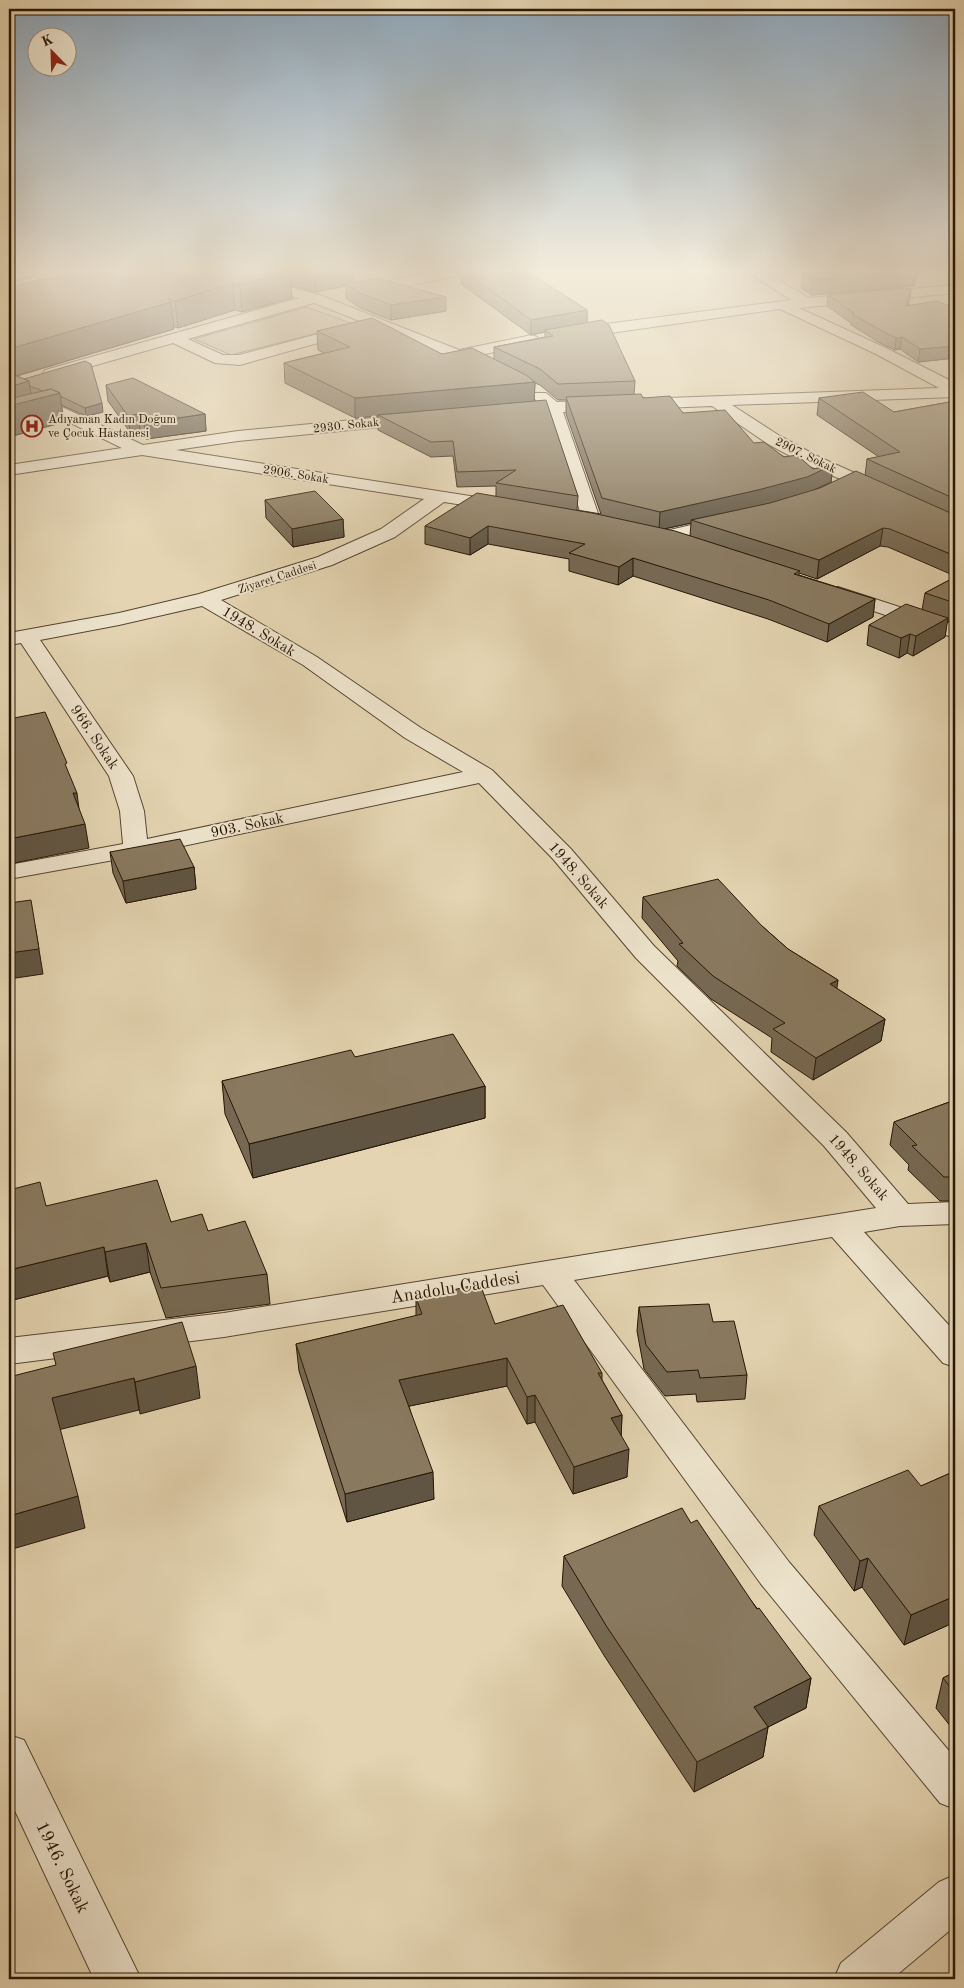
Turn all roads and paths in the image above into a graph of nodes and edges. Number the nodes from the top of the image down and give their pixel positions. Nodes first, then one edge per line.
1 (79, 365) edge
2 (482, 365) edge
3 (907, 365) edge
4 (492, 370) edge
5 (36, 377) edge
6 (525, 386) edge
7 (12, 387) edge
8 (955, 390) edge
9 (715, 401) junction
10 (554, 407) junction
11 (56, 410) junction
12 (495, 412) edge
13 (28, 418) edge
14 (428, 418) edge
15 (140, 450) junction
16 (9, 470) edge
17 (856, 479) junction
18 (838, 488) edge
19 (442, 496) junction
20 (892, 497) edge
21 (516, 508) edge
22 (573, 519) edge
23 (742, 520) edge
24 (592, 522) junction
25 (611, 527) edge
26 (640, 534) edge
27 (659, 538) junction
28 (699, 549) edge
29 (820, 588) edge
30 (206, 600) junction
31 (955, 632) edge
32 (18, 637) edge
33 (484, 775) junction
34 (136, 849) junction
35 (9, 872) edge
36 (955, 1213) edge
37 (900, 1215) junction
38 (839, 1224) junction
39 (550, 1271) junction
40 (9, 1351) edge
41 (955, 1354) edge
42 (9, 1754) edge
43 (955, 1789) edge
44 (955, 1897) edge
45 (118, 1979) edge
46 (857, 1979) edge

1 - 5 street
2 - 4 street
3 - 8 street
6 - 10 street
7 - 11 street, 2906. Sokak
8 - 9 street
9 - 10 street
9 - 17 street, 2907. Sokak
10 - 12 street
10 - 24 street
11 - 13 street
11 - 15 street, 2906. Sokak
14 - 15 street, 2930. Sokak
15 - 16 street, 2930. Sokak
15 - 19 street, 2906. Sokak
17 - 18 street
17 - 20 street, 2907. Sokak
19 - 21 street, 2906. Sokak
19 - 30 street, Ziyaret Caddesi
22 - 24 street
23 - 27 street
24 - 25 street
26 - 27 street
27 - 28 street
29 - 31 street
30 - 32 street, Ziyaret Caddesi
30 - 33 street, 1948. Sokak
32 - 34 street, 966. Sokak
33 - 34 street, 903. Sokak
33 - 37 street, 1948. Sokak
34 - 35 street, 903. Sokak
36 - 37 street, Anadolu Caddesi
37 - 38 street, Anadolu Caddesi
38 - 39 street, Anadolu Caddesi
38 - 41 street
39 - 40 street, Anadolu Caddesi
39 - 43 street
42 - 45 street, 1946. Sokak
44 - 46 street

